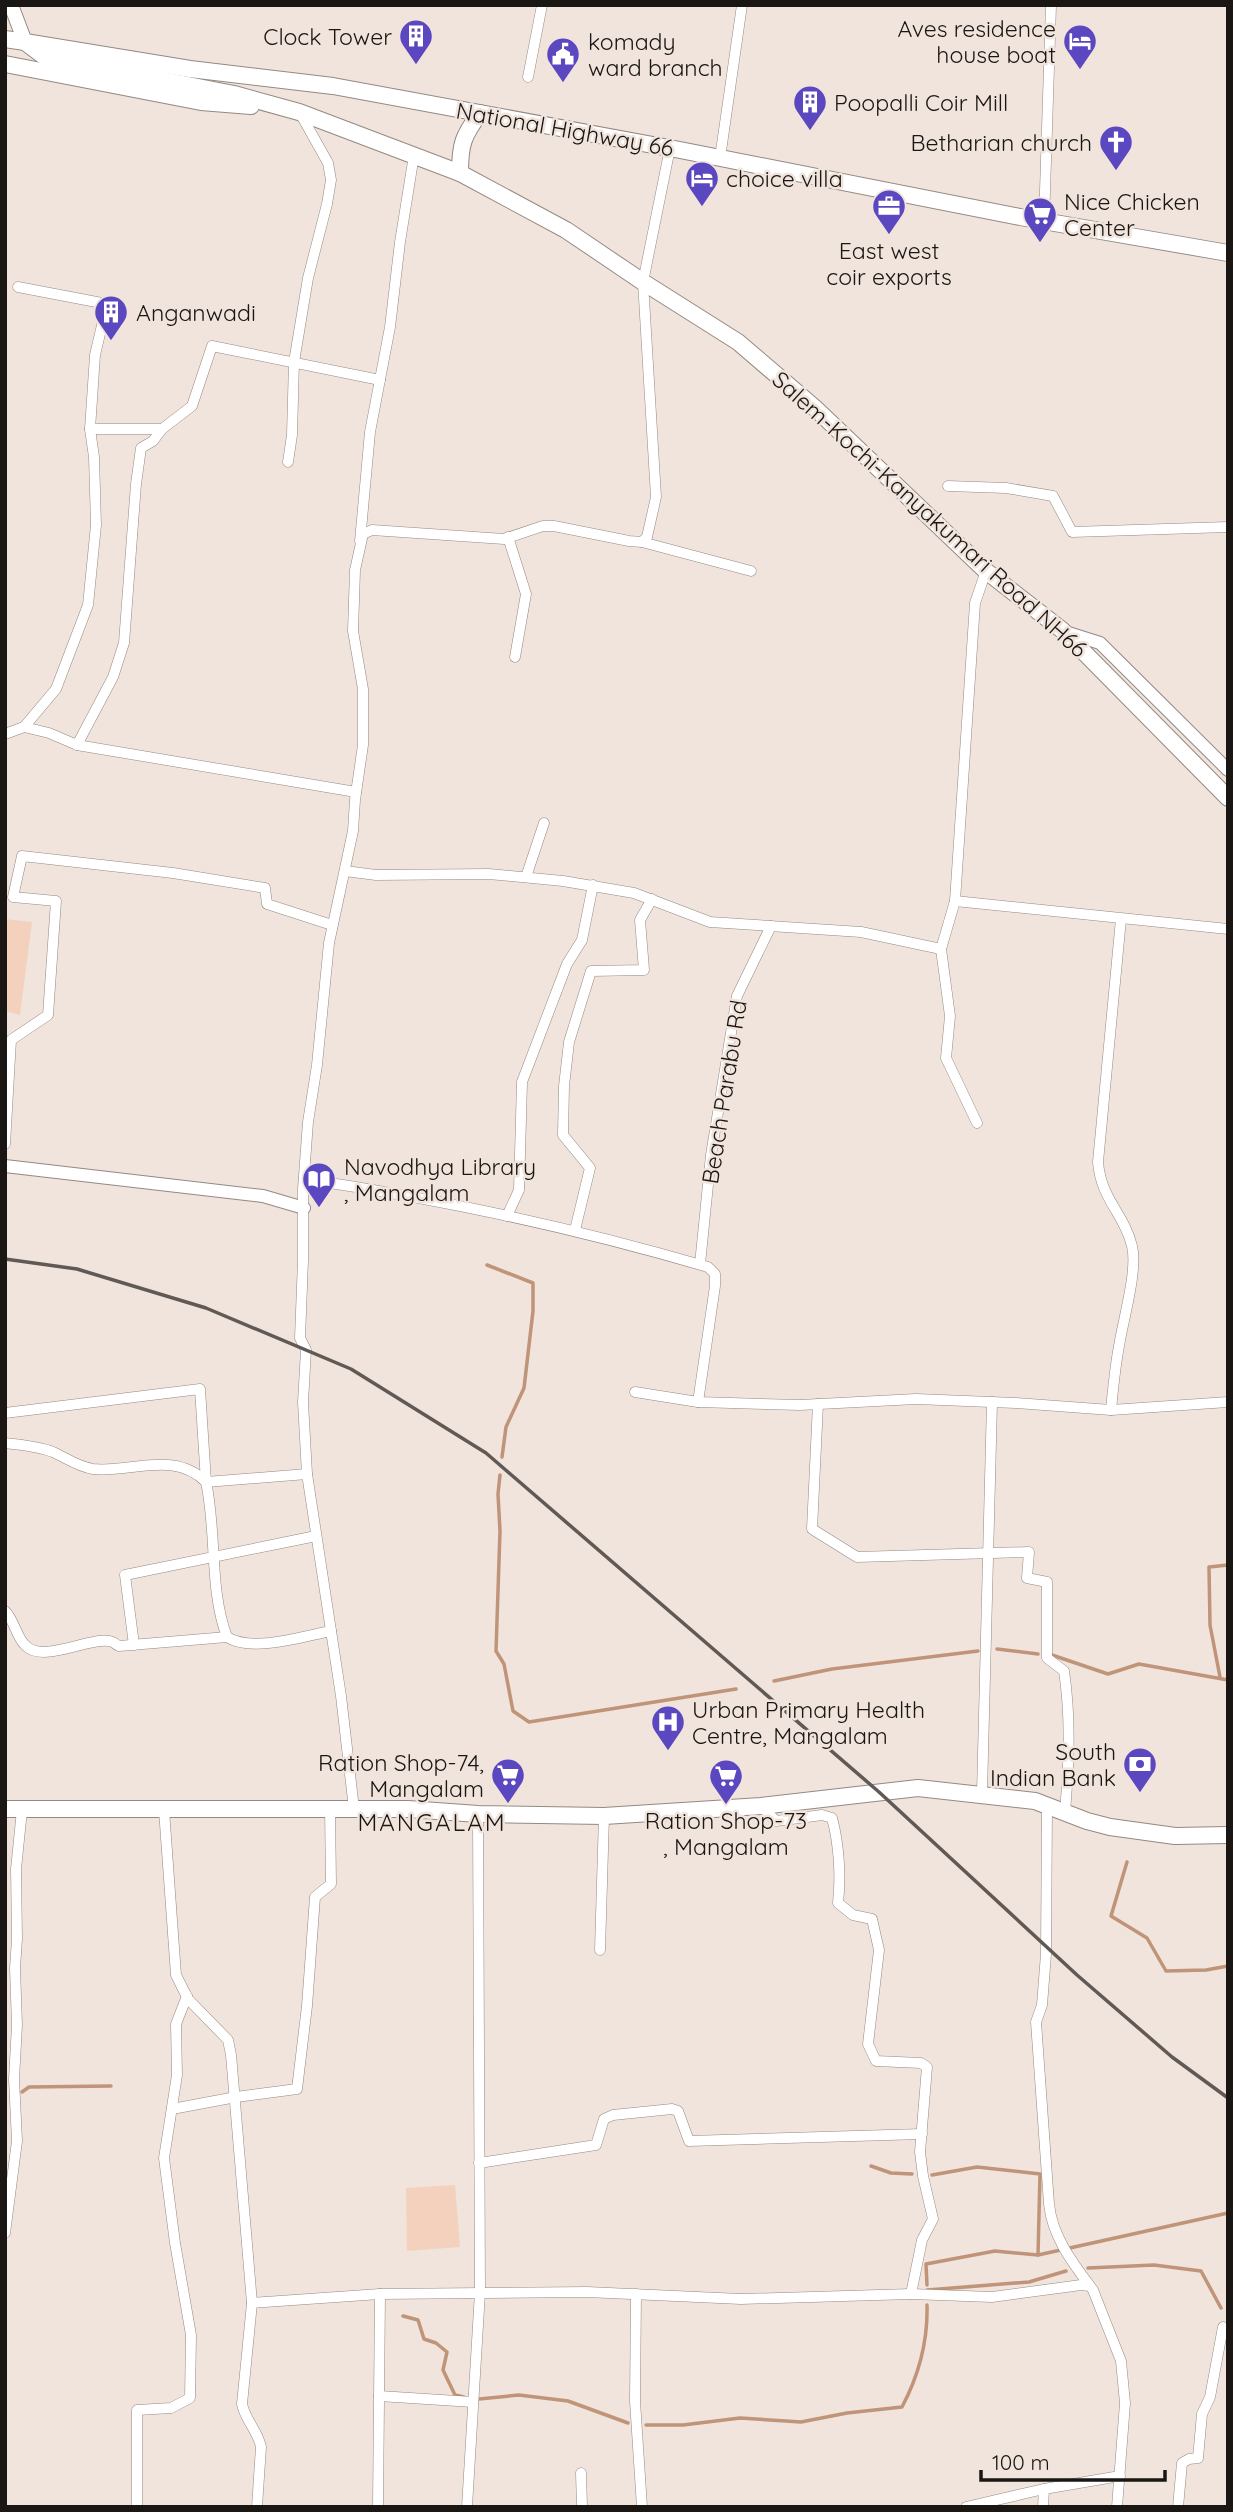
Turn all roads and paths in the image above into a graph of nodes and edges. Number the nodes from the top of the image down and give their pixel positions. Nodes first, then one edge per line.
1 (11, 5) edge
2 (542, 5) edge
3 (743, 5) edge
4 (1051, 5) edge
5 (5, 39) edge
6 (25, 43) junction
7 (13, 66) edge
8 (528, 77) dead end
9 (282, 108) junction
10 (299, 113) junction
11 (480, 113) junction
12 (670, 148) junction
13 (414, 155) junction
14 (720, 158) junction
15 (460, 173) junction
16 (1044, 222) junction
17 (1228, 253) edge
18 (643, 282) junction
19 (18, 287) dead end
20 (294, 362) junction
21 (380, 380) junction
22 (90, 429) junction
23 (162, 429) junction
24 (288, 462) dead end
25 (948, 486) dead end
26 (1228, 527) edge
27 (508, 537) junction
28 (360, 542) junction
29 (642, 542) junction
30 (751, 571) dead end
31 (985, 571) junction
32 (1062, 630) junction
33 (515, 657) dead end
34 (24, 727) junction
35 (5, 734) edge
36 (77, 745) junction
37 (1228, 770) edge
38 (356, 792) junction
39 (1228, 798) edge
40 (544, 823) dead end
41 (345, 871) junction
42 (526, 877) junction
43 (593, 885) junction
44 (652, 899) junction
45 (955, 901) junction
46 (1121, 919) junction
47 (332, 925) junction
48 (771, 926) junction
49 (1228, 929) edge
50 (942, 949) junction
51 (977, 1123) dead end
52 (5, 1144) edge
53 (5, 1166) edge
54 (304, 1180) junction
55 (304, 1208) junction
56 (508, 1216) junction
57 (575, 1230) junction
58 (700, 1264) junction
59 (635, 1392) dead end
60 (698, 1402) junction
61 (992, 1402) junction
62 (1228, 1402) edge
63 (818, 1404) junction
64 (1111, 1410) junction
65 (5, 1413) edge
66 (5, 1443) edge
67 (307, 1475) junction
68 (206, 1482) junction
69 (316, 1536) junction
70 (989, 1553) junction
71 (214, 1557) junction
72 (5, 1611) edge
73 (331, 1631) junction
74 (228, 1637) junction
75 (134, 1645) junction
76 (982, 1793) junction
77 (761, 1806) junction
78 (1047, 1806) junction
79 (5, 1809) edge
80 (330, 1809) junction
81 (354, 1809) junction
82 (22, 1810) junction
83 (164, 1810) junction
84 (1065, 1812) junction
85 (478, 1814) junction
86 (604, 1815) junction
87 (1228, 1835) edge
88 (600, 1950) dead end
89 (187, 1996) junction
90 (236, 2097) junction
91 (172, 2109) junction
92 (922, 2134) junction
93 (480, 2163) junction
94 (5, 2233) edge
95 (1090, 2286) junction
96 (480, 2292) junction
97 (380, 2294) junction
98 (636, 2294) junction
99 (911, 2294) junction
100 (251, 2303) junction
101 (1223, 2327) dead end
102 (379, 2396) junction
103 (473, 2402) junction
104 (581, 2473) dead end
105 (1119, 2476) junction
106 (1044, 2489) junction
107 (137, 2507) edge
108 (257, 2507) edge
109 (378, 2507) edge
110 (467, 2507) edge
111 (582, 2507) edge
112 (642, 2507) edge
113 (967, 2507) edge
114 (1043, 2507) edge
115 (1117, 2507) edge
116 (1178, 2507) edge

1 - 6 main road
2 - 8 street
3 - 14 street
4 - 16 street
5 - 6 main road
6 - 7 main road
6 - 9 main road, Salem-Kochi-Kanyakumari Road NH66
6 - 11 main road, National Highway 66
7 - 9 main road
9 - 10 main road, Salem-Kochi-Kanyakumari Road NH66
10 - 13 main road, Salem-Kochi-Kanyakumari Road NH66
10 - 20 street
11 - 12 main road, National Highway 66
11 - 15 main road
12 - 14 main road, National Highway 66
12 - 18 street
13 - 15 main road, Salem-Kochi-Kanyakumari Road NH66
13 - 21 street
14 - 16 main road, National Highway 66
15 - 18 main road, Salem-Kochi-Kanyakumari Road NH66
16 - 17 main road, National Highway 66
18 - 29 street
18 - 31 main road, Salem-Kochi-Kanyakumari Road NH66
19 - 22 street
20 - 21 street
20 - 23 street
20 - 24 street
21 - 28 street
22 - 23 street
22 - 34 street
23 - 36 street
25 - 26 street
27 - 28 street
27 - 29 street
27 - 33 street
28 - 38 street
29 - 30 street
31 - 32 main road, Salem-Kochi-Kanyakumari Road NH66
31 - 45 street
32 - 37 street
32 - 39 main road, Salem-Kochi-Kanyakumari Road NH66
34 - 35 street
34 - 36 street
36 - 38 street
38 - 41 street
40 - 42 street
41 - 42 street
41 - 47 street
42 - 43 street
43 - 44 street
43 - 56 street
44 - 48 street
44 - 57 street
45 - 46 street
45 - 50 street
46 - 49 street
46 - 64 street
47 - 52 street
47 - 54 street
48 - 50 street
48 - 58 street, Beach Parabu Rd
50 - 51 street
53 - 55 street
54 - 55 street
54 - 56 street
55 - 67 street
56 - 57 street
57 - 58 street
58 - 60 street
59 - 60 street
60 - 63 street
61 - 63 street
61 - 64 street
61 - 70 street
62 - 64 street
63 - 70 street
65 - 68 street
66 - 68 street
67 - 68 street
67 - 69 street
68 - 71 street
69 - 71 street
69 - 73 street
70 - 76 street
70 - 84 street
71 - 74 street
71 - 75 street
72 - 75 street
73 - 74 street
73 - 81 street
74 - 75 street
76 - 77 main road
76 - 78 main road
77 - 86 main road
77 - 92 street
78 - 84 main road
78 - 95 street
79 - 82 main road
80 - 81 main road
80 - 83 main road
80 - 90 street
81 - 85 main road
82 - 83 main road
82 - 94 street
83 - 89 street
84 - 87 main road
85 - 86 main road
85 - 93 street
86 - 88 street
89 - 90 street
89 - 91 street
90 - 91 street
90 - 100 street
91 - 107 street
92 - 93 street
92 - 99 street
93 - 96 street
95 - 99 street
95 - 105 street
96 - 97 street
96 - 98 street
96 - 103 street
97 - 100 street
97 - 102 street
98 - 99 street
98 - 112 street
100 - 108 street
101 - 116 street
102 - 103 street
102 - 109 street
103 - 110 street
104 - 111 street
105 - 106 street
105 - 115 street
106 - 113 street
106 - 114 street

